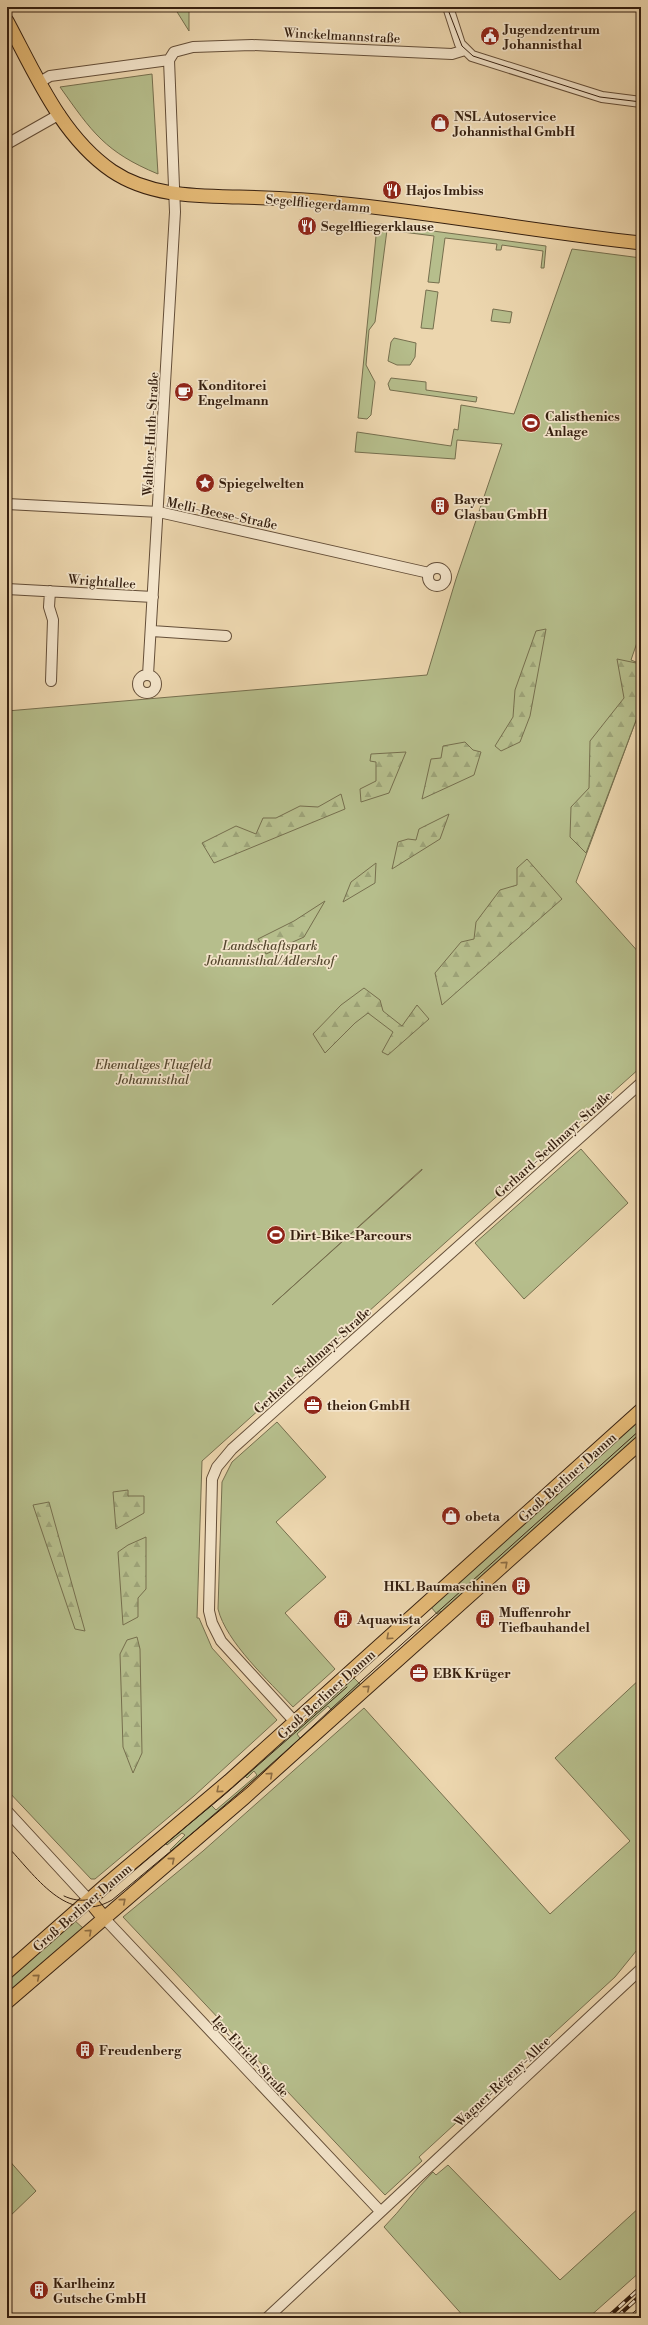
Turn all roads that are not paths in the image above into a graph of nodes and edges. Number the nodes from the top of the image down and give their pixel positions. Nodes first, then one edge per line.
1 (448, 7) edge
2 (7, 21) edge
3 (465, 50) junction
4 (169, 60) junction
5 (40, 82) junction
6 (641, 102) edge
7 (60, 114) junction
8 (7, 144) edge
9 (175, 194) junction
10 (641, 243) edge
11 (7, 504) edge
12 (159, 512) junction
13 (429, 573) dead end
14 (7, 589) edge
15 (50, 591) junction
16 (153, 597) junction
17 (152, 631) junction
18 (226, 636) dead end
19 (148, 675) dead end
20 (51, 681) dead end
21 (641, 1083) edge
22 (641, 1410) edge
23 (641, 1442) edge
24 (295, 1722) junction
25 (7, 1811) edge
26 (89, 1900) junction
27 (104, 1918) junction
28 (641, 1970) edge
29 (7, 1972) edge
30 (7, 2002) edge
31 (380, 2211) junction
32 (267, 2318) edge

1 - 3 street
2 - 5 main road, Segelfliegerdamm
3 - 4 street, Winckelmannstraße
3 - 6 street
4 - 5 street, Winckelmannstraße
4 - 9 street, Walther-Huth-Straße
5 - 7 main road, Segelfliegerdamm
7 - 8 street
7 - 9 main road, Segelfliegerdamm
9 - 10 main road, Segelfliegerdamm
9 - 12 street, Walther-Huth-Straße
11 - 12 street, Melli-Beese-Straße
12 - 13 street, Melli-Beese-Straße
12 - 16 street, Walther-Huth-Straße
14 - 15 street, Wrightallee
15 - 16 street, Wrightallee
15 - 20 street, Wrightallee
16 - 17 street, Walther-Huth-Straße
17 - 18 street
17 - 19 street, Walther-Huth-Straße
21 - 24 street, Gerhard-Sedlmayr-Straße
22 -> 24 main road, Groß-Berliner Damm
27 -> 23 main road, Groß-Berliner Damm
24 -> 26 main road, Groß-Berliner Damm
25 - 26 street
26 - 27 main road
26 - 29 main road, Groß-Berliner Damm
30 -> 27 main road, Groß-Berliner Damm
27 - 31 street, Igo-Etrich-Straße
28 - 31 street, Wagner-Régeny-Allee
31 - 32 street, Wagner-Régeny-Allee

